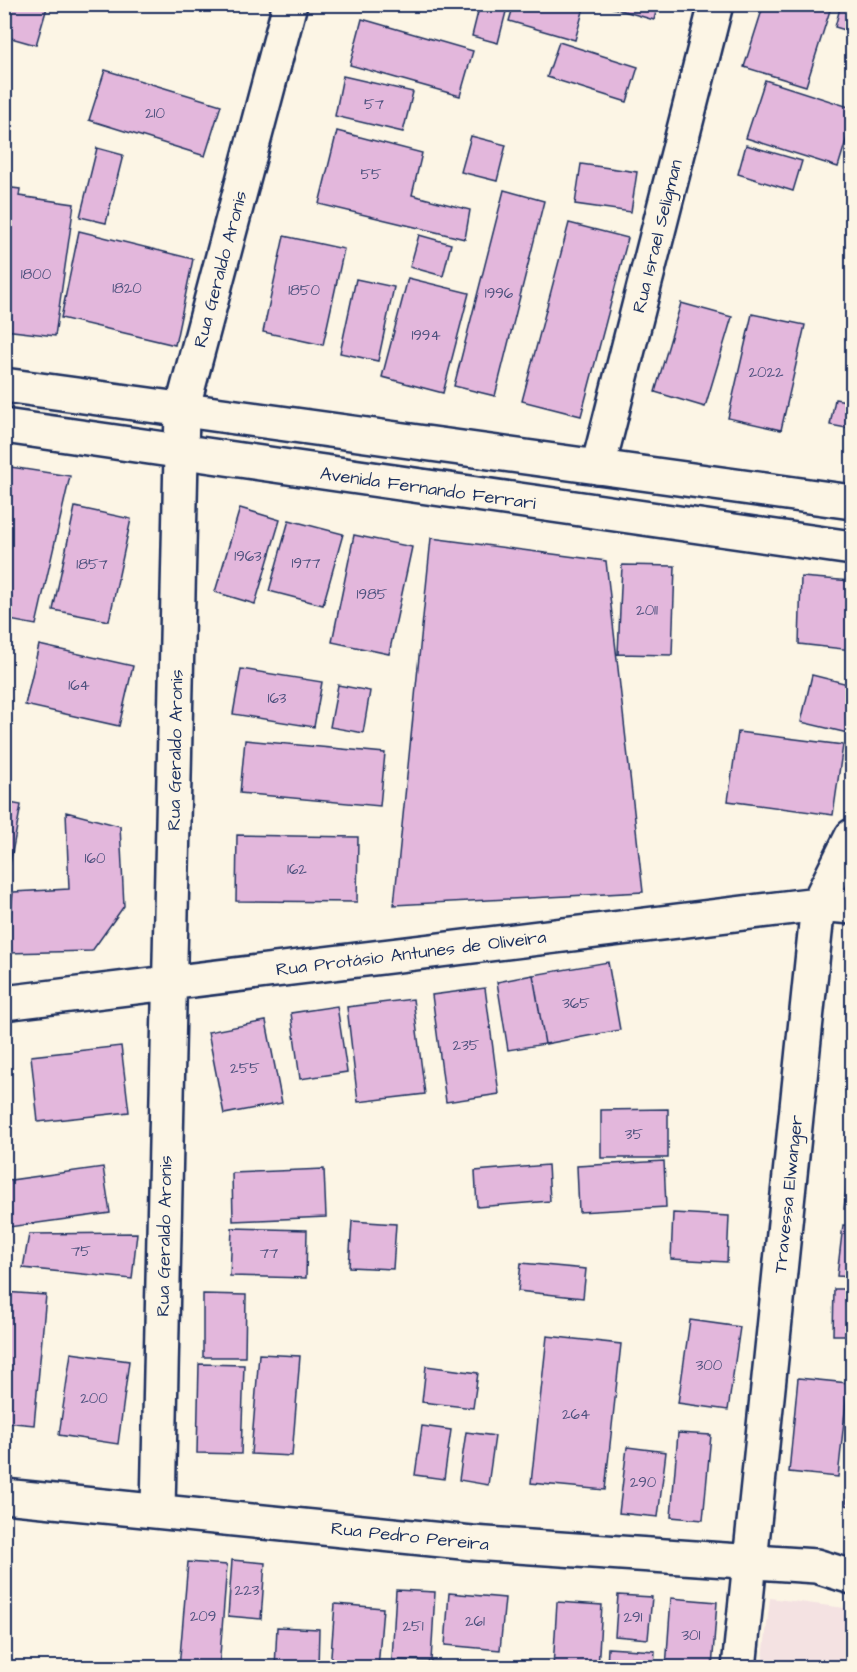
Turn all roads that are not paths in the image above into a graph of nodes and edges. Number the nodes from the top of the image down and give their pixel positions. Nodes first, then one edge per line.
1 (290, 4) edge
2 (716, 4) edge
3 (4, 386) edge
4 (182, 410) junction
5 (4, 426) edge
6 (182, 452) junction
7 (598, 468) junction
8 (852, 502) edge
9 (852, 548) edge
10 (852, 836) edge
11 (818, 904) junction
12 (852, 907) edge
13 (170, 982) junction
14 (4, 1003) edge
15 (4, 1496) edge
16 (158, 1509) junction
17 (852, 1559) edge
18 (749, 1560) junction
19 (816, 1566) junction
20 (852, 1577) edge
21 (740, 1668) edge

1 - 4 street, Rua Geraldo Aronis
2 - 7 street, Rua Israel Seligman
3 - 4 street
4 - 6 street, Rua Geraldo Aronis
4 - 7 street
5 - 6 street, Avenida Fernando Ferrari
6 - 9 street, Avenida Fernando Ferrari
6 - 13 street, Rua Geraldo Aronis
7 - 8 street
10 - 11 street, Travessa Elwanger
11 - 12 street, Rua Protásio Antunes de Oliveira
11 - 13 street, Rua Protásio Antunes de Oliveira
11 - 18 street, Travessa Elwanger
13 - 14 street, Rua Protásio Antunes de Oliveira
13 - 16 street, Rua Geraldo Aronis
15 - 16 street, Rua Pedro Pereira
16 - 18 street, Rua Pedro Pereira
17 - 19 street, Rua Pedro Pereira
18 - 19 street, Rua Pedro Pereira
18 - 21 street, Travessa Elwanger
19 - 20 street, Rua Pedro Pereira

